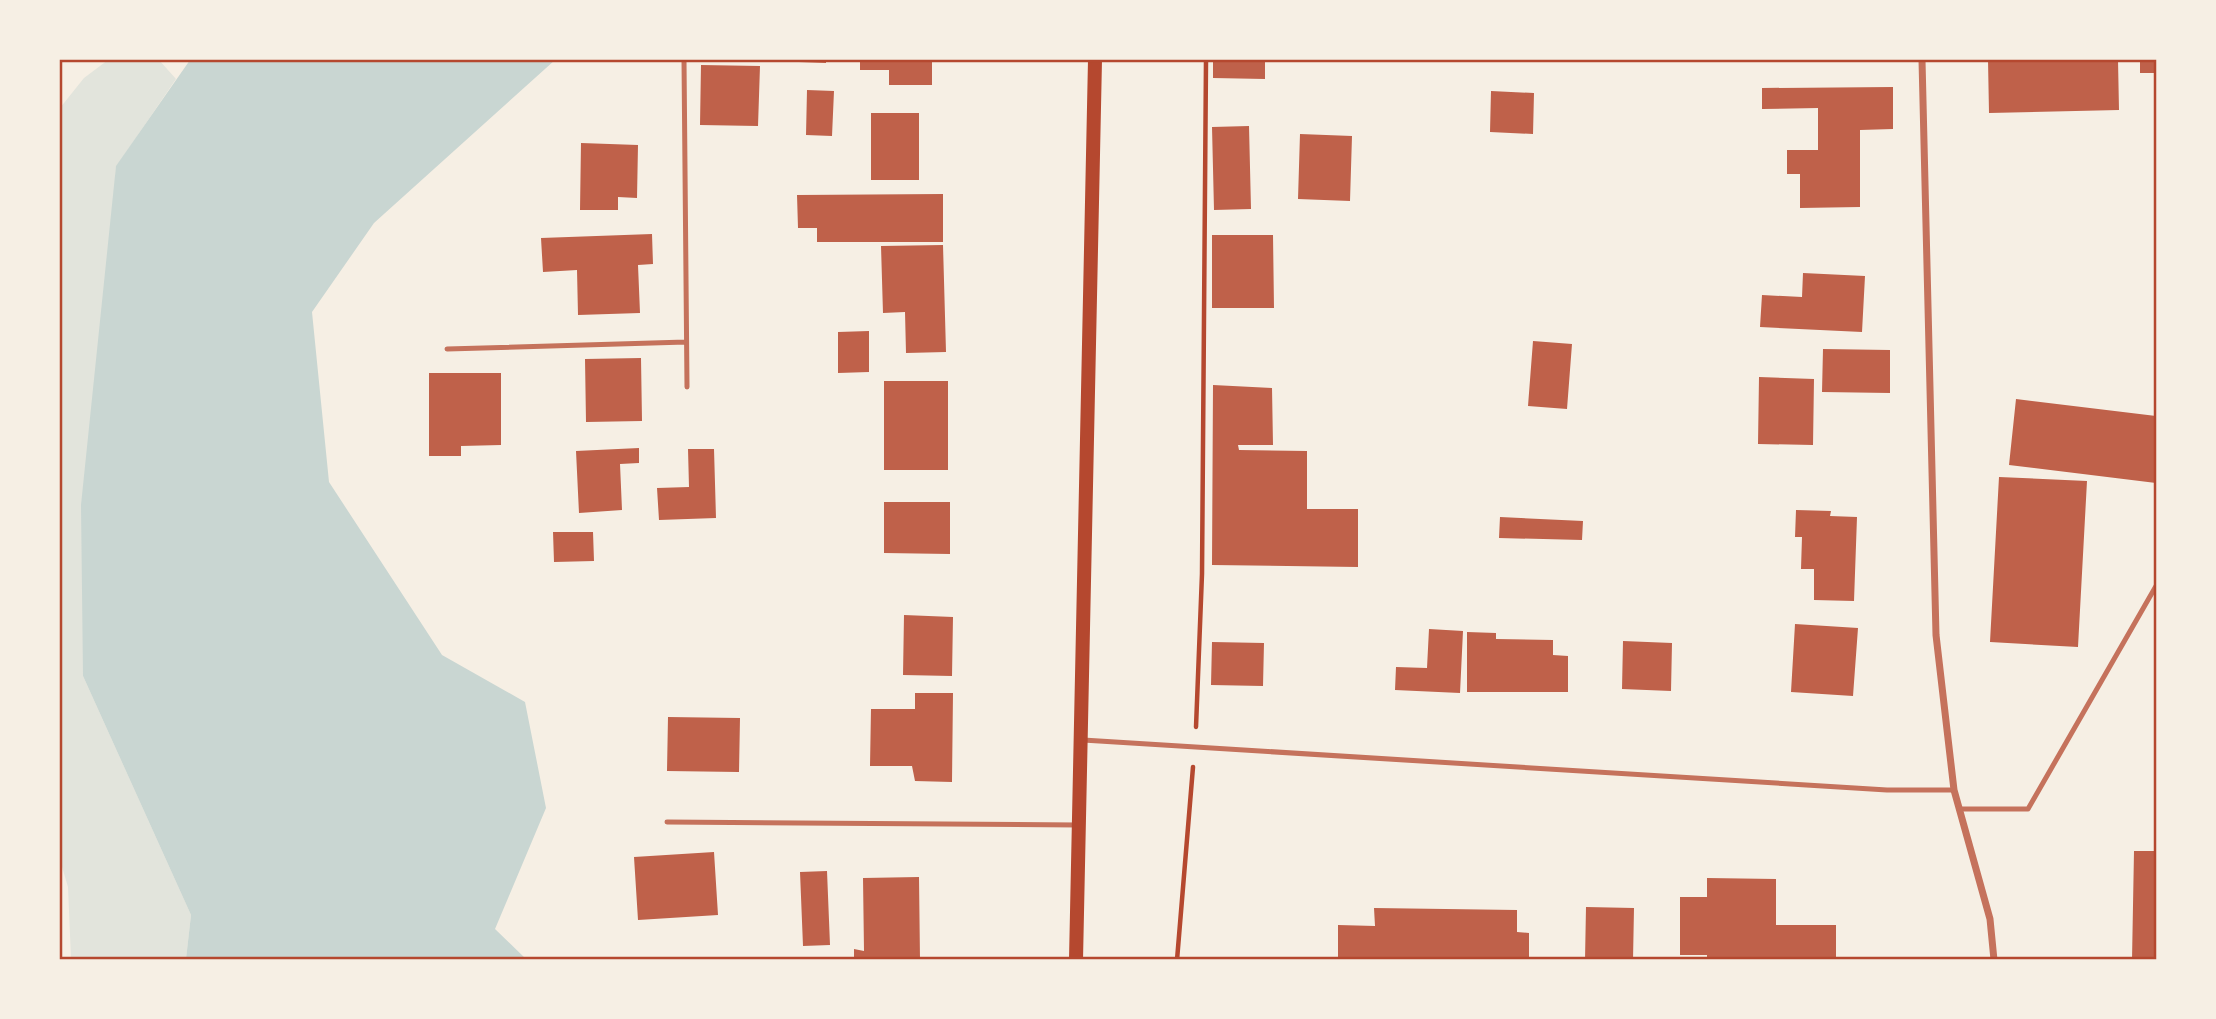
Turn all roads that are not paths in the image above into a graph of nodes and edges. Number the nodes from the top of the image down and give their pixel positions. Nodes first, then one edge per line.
1 (684, 60) edge
2 (1096, 60) edge
3 (1923, 60) edge
4 (686, 342) junction
5 (447, 349) dead end
6 (687, 387) dead end
7 (2157, 586) edge
8 (1079, 740) junction
9 (1954, 790) junction
10 (1959, 809) junction
11 (667, 822) dead end
12 (1078, 825) junction
13 (1076, 960) edge
14 (1994, 960) edge

1 - 4 lane
2 - 8 main road
3 - 9 street
4 - 5 lane
4 - 6 lane
7 - 10 lane
8 - 9 lane
8 - 12 main road
9 - 10 street
10 - 14 street
11 - 12 lane
12 - 13 main road

